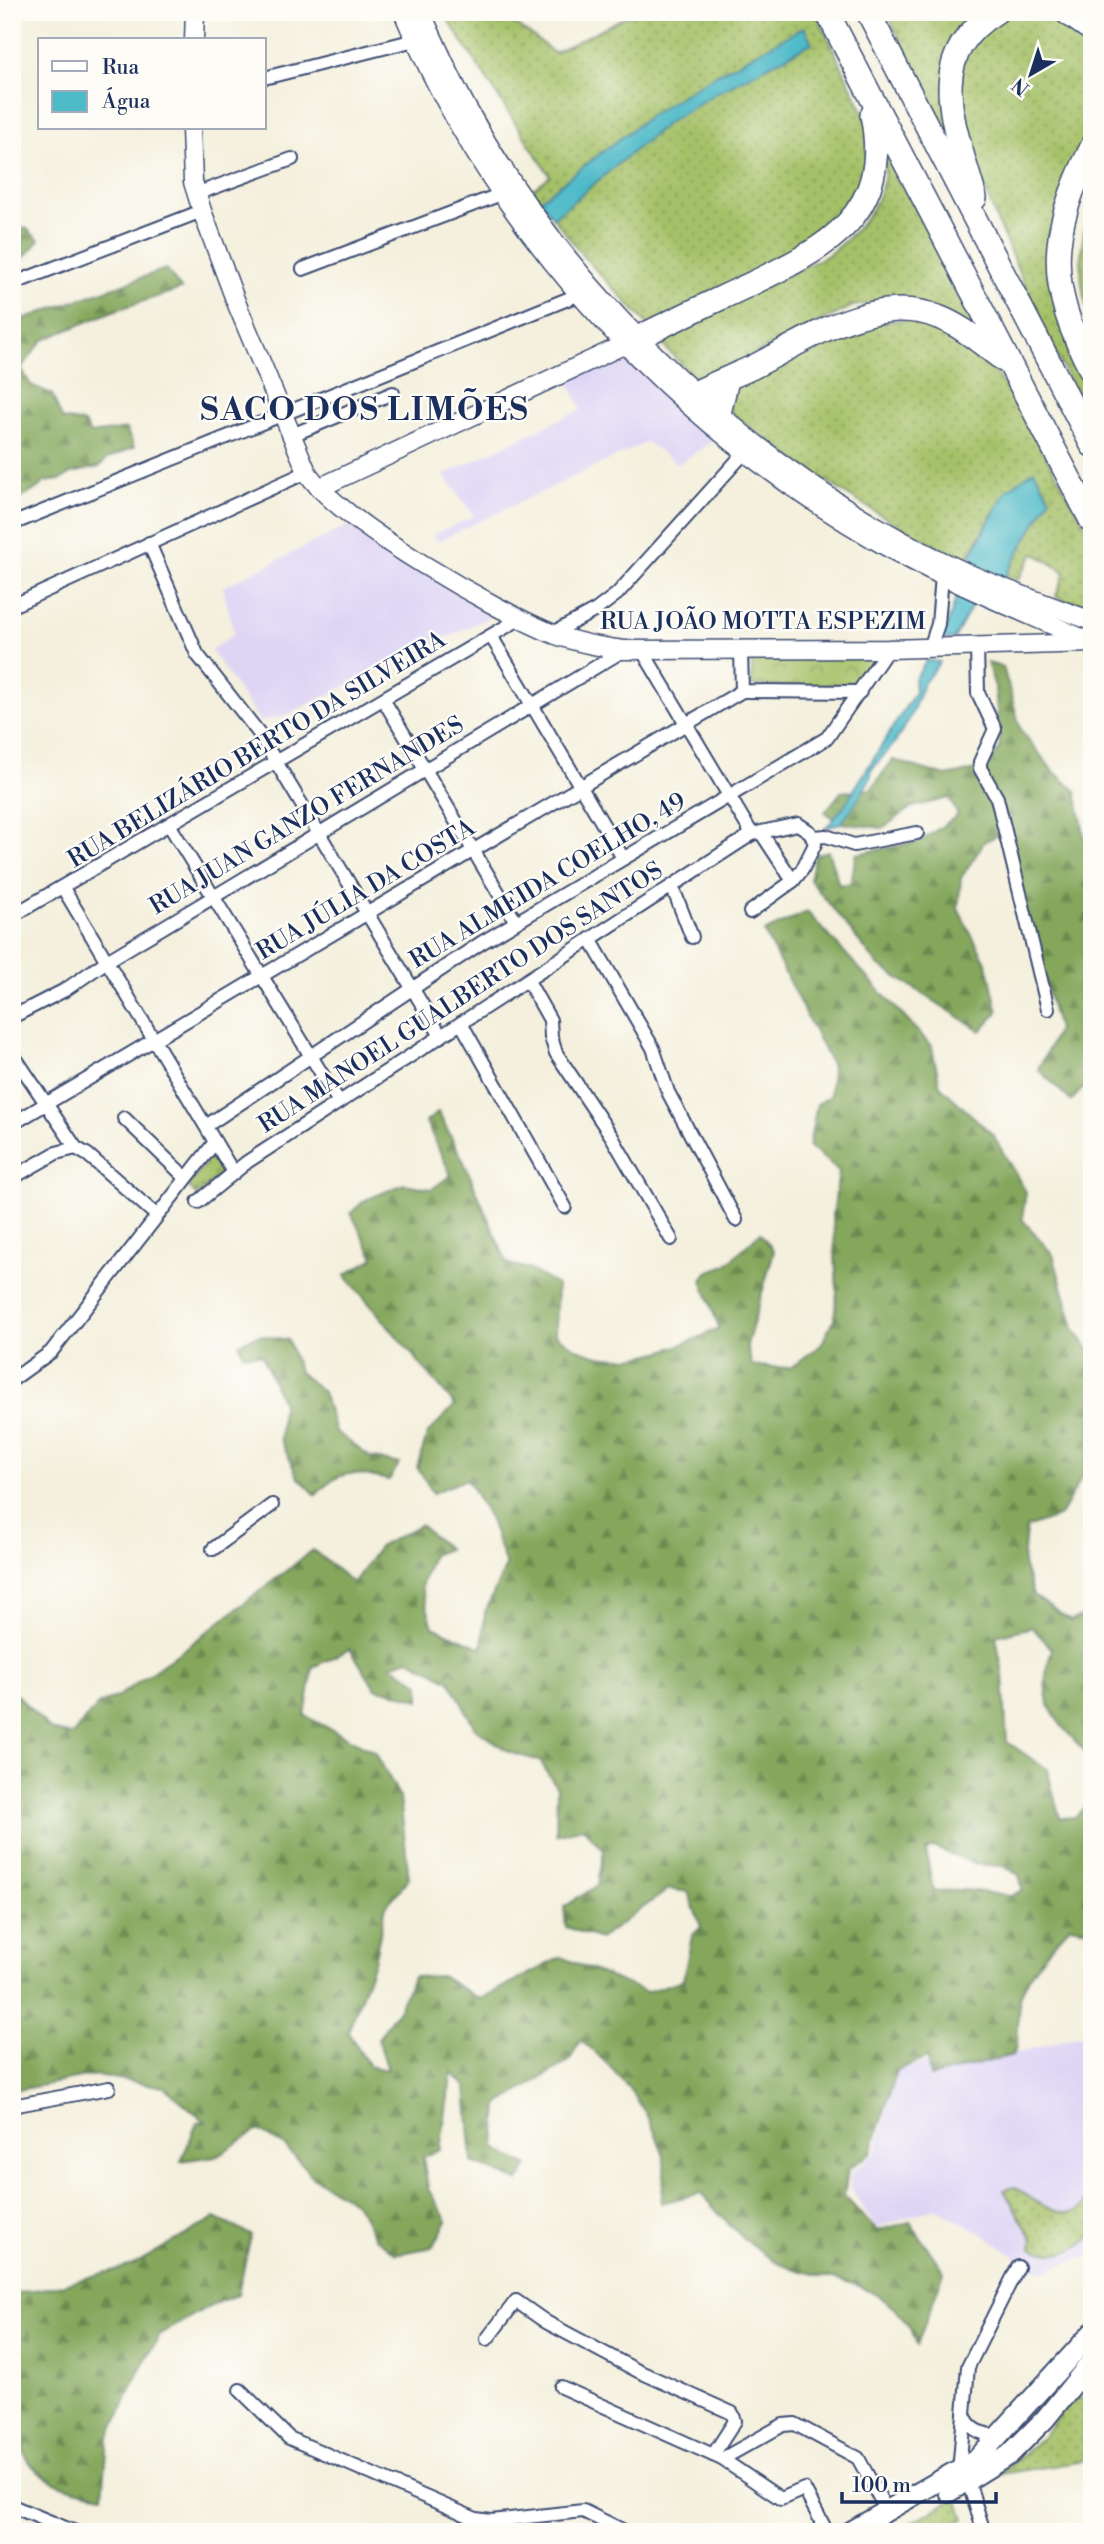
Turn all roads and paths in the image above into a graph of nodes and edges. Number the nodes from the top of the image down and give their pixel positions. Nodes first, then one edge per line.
1 (195, 12) edge
2 (403, 12) edge
3 (421, 12) edge
4 (827, 12) edge
5 (868, 12) edge
6 (996, 12) edge
7 (1066, 12) edge
8 (1092, 30) edge
9 (194, 38) edge
10 (415, 40) junction
11 (266, 77) edge
12 (450, 90) junction
13 (867, 91) junction
14 (191, 130) edge
15 (1092, 147) edge
16 (292, 159) dead end
17 (504, 193) junction
18 (199, 203) junction
19 (987, 242) junction
20 (303, 269) dead end
21 (12, 284) edge
22 (580, 294) junction
23 (632, 341) junction
24 (1010, 365) junction
25 (1092, 372) edge
26 (727, 380) junction
27 (393, 393) dead end
28 (687, 395) junction
29 (283, 413) junction
30 (719, 413) junction
31 (292, 435) junction
32 (1092, 445) edge
33 (745, 452) junction
34 (307, 472) junction
35 (795, 479) junction
36 (319, 488) junction
37 (1092, 522) edge
38 (12, 524) edge
39 (149, 543) junction
40 (942, 576) junction
41 (12, 606) edge
42 (521, 618) junction
43 (1092, 621) edge
44 (553, 633) junction
45 (491, 636) junction
46 (1092, 643) edge
47 (977, 646) junction
48 (930, 648) junction
49 (888, 649) junction
50 (624, 650) junction
51 (642, 650) junction
52 (741, 650) junction
53 (741, 691) junction
54 (860, 692) junction
55 (383, 699) junction
56 (532, 705) junction
57 (686, 724) junction
58 (276, 762) junction
59 (425, 770) junction
60 (580, 787) junction
61 (729, 796) junction
62 (170, 826) junction
63 (319, 833) junction
64 (917, 833) dead end
65 (757, 834) junction
66 (814, 837) junction
67 (473, 851) junction
68 (623, 858) junction
69 (793, 881) junction
70 (672, 886) junction
71 (63, 888) junction
72 (213, 897) junction
73 (750, 912) dead end
74 (367, 914) junction
75 (12, 916) edge
76 (516, 922) junction
77 (692, 937) dead end
78 (590, 939) junction
79 (107, 961) junction
80 (262, 976) junction
81 (528, 981) junction
82 (412, 989) junction
83 (1048, 1009) dead end
84 (12, 1017) edge
85 (461, 1023) junction
86 (440, 1036) junction
87 (154, 1040) junction
88 (12, 1053) edge
89 (310, 1056) junction
90 (339, 1102) junction
91 (48, 1104) junction
92 (124, 1118) dead end
93 (12, 1124) edge
94 (206, 1126) junction
95 (215, 1142) junction
96 (76, 1148) junction
97 (233, 1172) junction
98 (12, 1178) edge
99 (183, 1181) junction
100 (198, 1202) dead end
101 (565, 1207) dead end
102 (156, 1215) junction
103 (736, 1220) dead end
104 (671, 1239) dead end
105 (12, 1380) edge
106 (272, 1505) dead end
107 (213, 1549) dead end
108 (109, 2088) dead end
109 (12, 2106) edge
110 (1018, 2267) dead end
111 (487, 2339) dead end
112 (1088, 2356) edge
113 (561, 2387) dead end
114 (240, 2390) dead end
115 (1092, 2390) edge
116 (1068, 2392) junction
117 (963, 2410) junction
118 (961, 2435) junction
119 (998, 2436) junction
120 (985, 2451) junction
121 (1009, 2455) junction
122 (718, 2457) junction
123 (963, 2477) junction
124 (12, 2506) edge
125 (887, 2511) junction
126 (75, 2532) edge
127 (626, 2532) edge
128 (827, 2532) edge
129 (850, 2532) edge
130 (878, 2532) edge
131 (984, 2532) edge

1 - 9 main road
2 - 10 main road
3 - 12 main road
4 - 13 highway
5 - 19 highway
6 - 19 highway
7 - 8 highway
10 - 11 street
10 - 12 main road
12 - 17 main road
12 - 23 main road
13 - 23 highway
13 - 24 highway
14 - 18 main road, RUA JOÃO MOTTA ESPEZIM
15 - 25 highway
16 - 18 street
17 - 20 street
17 - 22 main road
18 - 21 street
18 - 29 main road, RUA JOÃO MOTTA ESPEZIM
19 - 32 highway
22 - 23 main road
22 - 29 street
23 - 28 main road
23 - 36 main road
24 - 26 highway
24 - 37 highway
26 - 28 highway
26 - 30 highway
27 - 31 street
28 - 30 main road
28 - 33 main road
29 - 31 main road, RUA JOÃO MOTTA ESPEZIM
29 - 38 street
30 - 35 main road
31 - 34 main road, RUA JOÃO MOTTA ESPEZIM
33 - 35 main road
33 - 44 street
34 - 36 main road, RUA JOÃO MOTTA ESPEZIM
34 - 39 street
35 - 40 main road
35 - 43 main road
36 - 42 main road, RUA JOÃO MOTTA ESPEZIM
39 - 41 street
39 - 58 street
40 - 46 main road
40 - 48 street
42 - 44 main road, RUA JOÃO MOTTA ESPEZIM
42 - 45 street, RUA BELIZÁRIO BERTO DA SILVEIRA
44 - 50 main road, RUA JOÃO MOTTA ESPEZIM
45 - 55 street, RUA BELIZÁRIO BERTO DA SILVEIRA
45 - 56 street
46 - 47 main road, RUA JOÃO MOTTA ESPEZIM
47 - 48 main road, RUA JOÃO MOTTA ESPEZIM
47 - 83 street
48 - 49 main road, RUA JOÃO MOTTA ESPEZIM
49 - 52 main road, RUA JOÃO MOTTA ESPEZIM
49 - 54 street, RUA ALMEIDA COELHO, 49
50 - 51 main road, RUA JOÃO MOTTA ESPEZIM
50 - 56 street, RUA JUAN GANZO FERNANDES
51 - 52 main road, RUA JOÃO MOTTA ESPEZIM
51 - 57 street
52 - 53 street
53 - 54 street
53 - 57 street, RUA JÚLIA DA COSTA
54 - 61 street, RUA ALMEIDA COELHO, 49
55 - 58 street, RUA BELIZÁRIO BERTO DA SILVEIRA
55 - 59 street
56 - 59 street, RUA JUAN GANZO FERNANDES
56 - 60 street
57 - 60 street, RUA JÚLIA DA COSTA
57 - 61 street
58 - 62 street, RUA BELIZÁRIO BERTO DA SILVEIRA
58 - 63 street
59 - 63 street, RUA JUAN GANZO FERNANDES
59 - 67 street
60 - 67 street, RUA JÚLIA DA COSTA
60 - 68 street
61 - 65 street
61 - 68 street, RUA ALMEIDA COELHO, 49
62 - 71 street, RUA BELIZÁRIO BERTO DA SILVEIRA
62 - 72 street
63 - 72 street, RUA JUAN GANZO FERNANDES
63 - 74 street
64 - 66 street
65 - 66 street, RUA MANOEL GUALBERTO DOS SANTOS
65 - 69 street
65 - 70 street, RUA MANOEL GUALBERTO DOS SANTOS
66 - 69 street
67 - 74 street, RUA JÚLIA DA COSTA
67 - 76 street
68 - 76 street, RUA ALMEIDA COELHO, 49
69 - 73 street
70 - 77 street
70 - 78 street, RUA MANOEL GUALBERTO DOS SANTOS
71 - 75 street, RUA BELIZÁRIO BERTO DA SILVEIRA
71 - 79 street
72 - 79 street, RUA JUAN GANZO FERNANDES
72 - 80 street
74 - 80 street, RUA JÚLIA DA COSTA
74 - 82 street
76 - 82 street, RUA ALMEIDA COELHO, 49
78 - 81 street, RUA MANOEL GUALBERTO DOS SANTOS
78 - 103 street
79 - 84 street, RUA JUAN GANZO FERNANDES
79 - 87 street
80 - 87 street, RUA JÚLIA DA COSTA
80 - 89 street
81 - 85 street, RUA MANOEL GUALBERTO DOS SANTOS
81 - 104 street
82 - 86 street
82 - 89 street, RUA ALMEIDA COELHO, 49
85 - 86 street, RUA MANOEL GUALBERTO DOS SANTOS
85 - 101 street
86 - 90 street, RUA MANOEL GUALBERTO DOS SANTOS
87 - 91 street, RUA JÚLIA DA COSTA
87 - 94 street
88 - 91 street
89 - 90 street
89 - 94 street, RUA ALMEIDA COELHO, 49
90 - 97 street, RUA MANOEL GUALBERTO DOS SANTOS
91 - 93 street, RUA JÚLIA DA COSTA
91 - 96 street
92 - 99 street
94 - 95 street
95 - 97 street
95 - 99 street
96 - 98 street
96 - 102 street
97 - 100 street, RUA MANOEL GUALBERTO DOS SANTOS
99 - 102 street
102 - 105 street
106 - 107 street
108 - 109 street
110 - 117 street
111 - 122 street
112 - 116 main road
112 - 119 main road
113 - 122 street
114 - 127 street
115 - 116 main road
116 - 121 main road
117 - 118 street
117 - 119 street
118 - 120 street
118 - 123 street
119 - 120 main road
120 - 121 main road
120 - 123 main road
121 - 123 main road
122 - 125 street
122 - 128 street
123 - 125 main road
123 - 130 main road
123 - 131 street
124 - 126 street
125 - 129 main road

